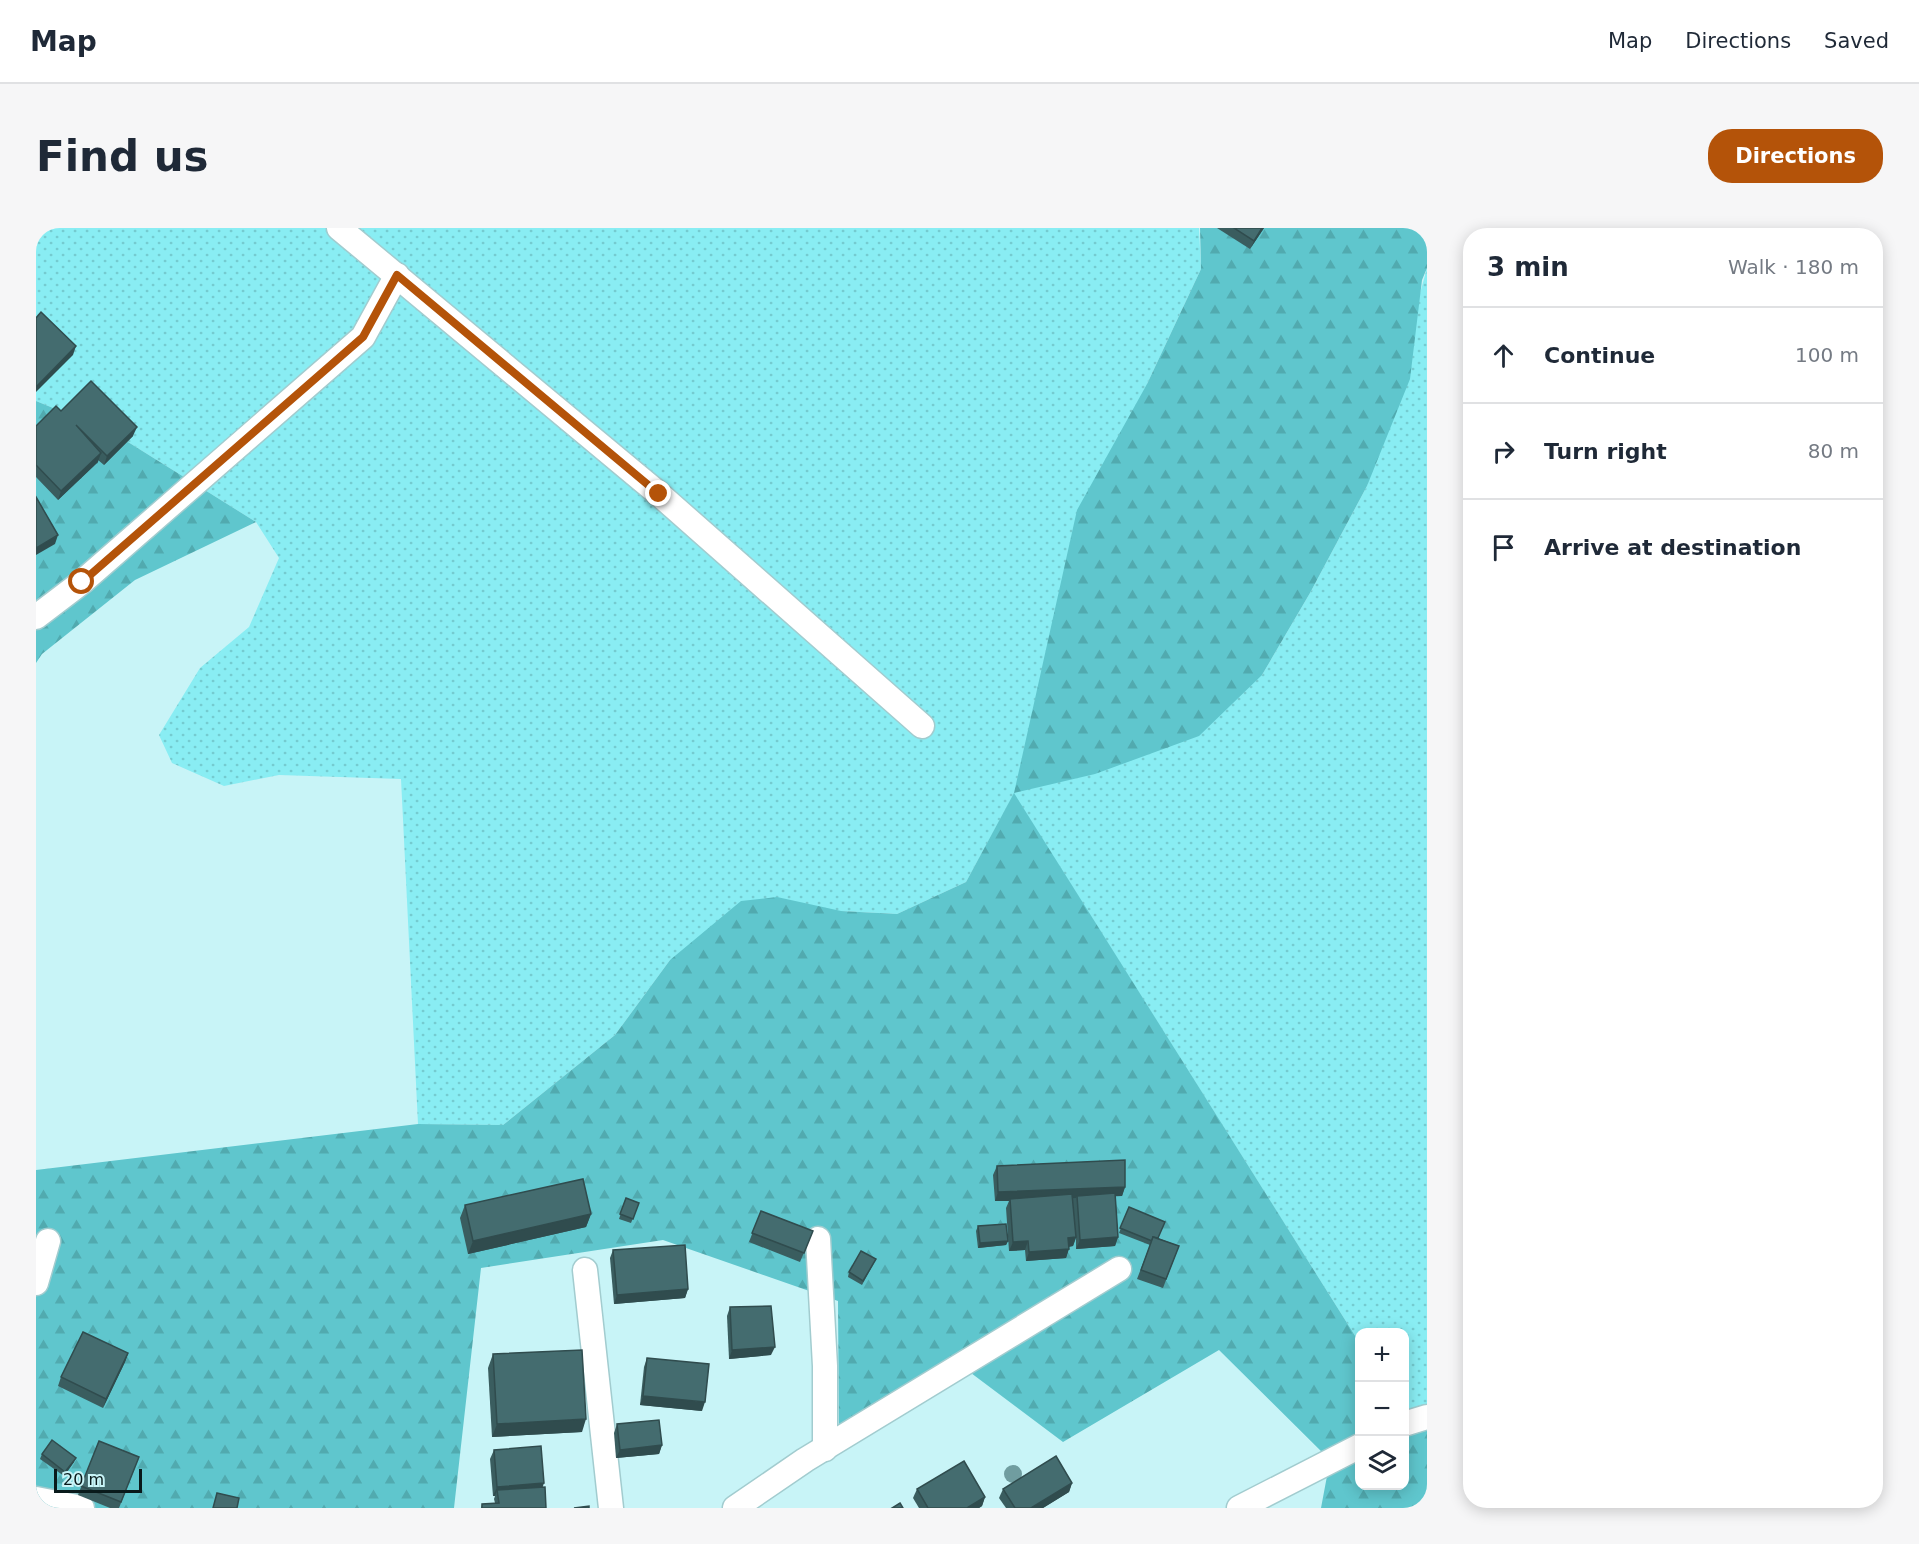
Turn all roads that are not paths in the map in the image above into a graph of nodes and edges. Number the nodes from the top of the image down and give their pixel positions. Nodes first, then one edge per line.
1 (339, 228) edge
2 (397, 275) junction
3 (36, 617) edge
4 (922, 726) dead end
5 (818, 1239) dead end
6 (48, 1241) dead end
7 (1119, 1269) dead end
8 (585, 1270) dead end
9 (36, 1284) edge
10 (1427, 1417) edge
11 (1409, 1422) edge
12 (1355, 1448) edge
13 (825, 1449) junction
14 (36, 1499) edge
15 (82, 1508) edge
16 (611, 1508) edge
17 (735, 1508) edge
18 (1239, 1508) edge

1 - 2 street
2 - 3 street
2 - 4 street
5 - 13 street
6 - 9 street
7 - 13 street
8 - 16 street
10 - 11 street
12 - 18 street
13 - 17 street
14 - 15 street

